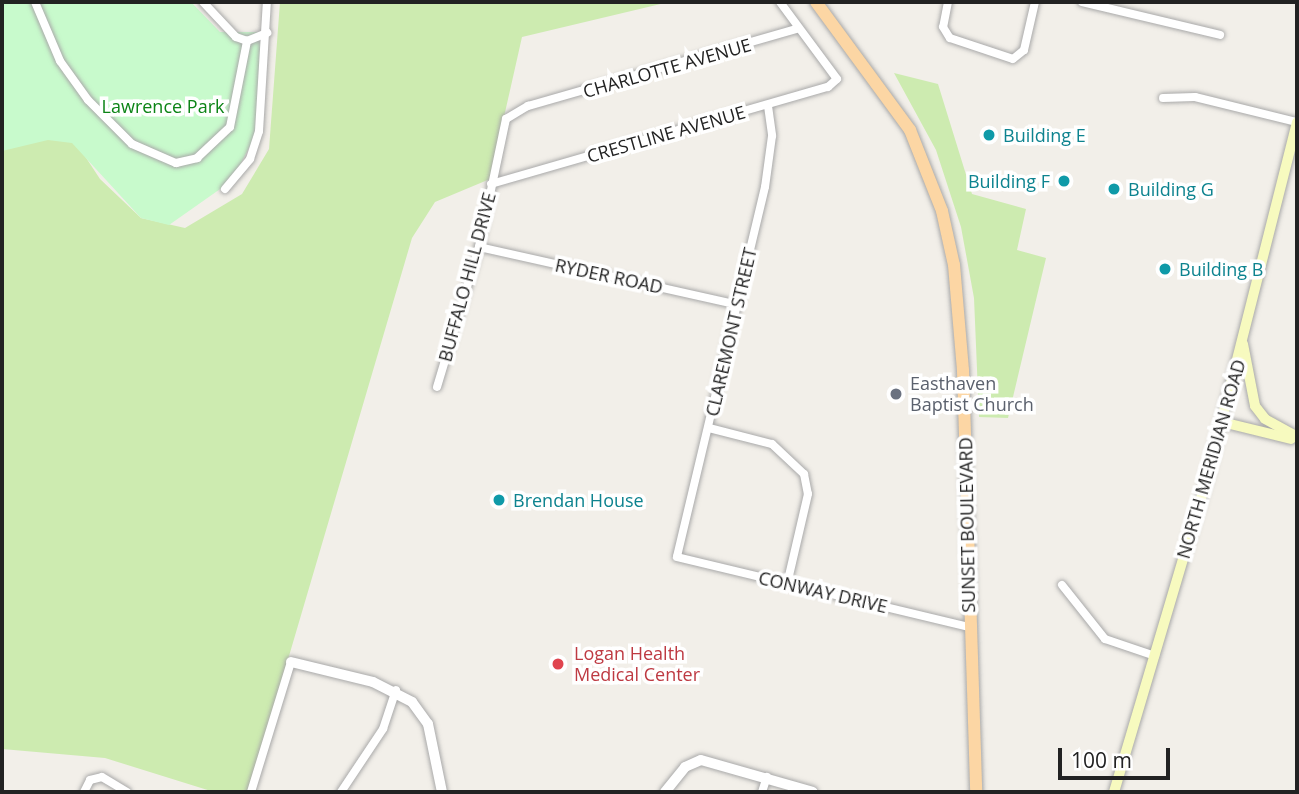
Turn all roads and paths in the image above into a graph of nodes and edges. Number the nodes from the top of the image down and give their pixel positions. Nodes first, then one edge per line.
1 (35, 2) edge
2 (203, 2) edge
3 (267, 2) edge
4 (780, 2) edge
5 (816, 2) edge
6 (948, 2) edge
7 (1035, 2) edge
8 (1083, 2) edge
9 (797, 29) junction
10 (267, 33) junction
11 (1220, 35) dead end
12 (247, 41) junction
13 (1163, 98) dead end
14 (536, 104) joint
15 (768, 106) junction
16 (1297, 122) edge
17 (491, 184) junction
18 (225, 189) dead end
19 (479, 247) junction
20 (738, 305) junction
21 (1243, 344) junction
22 (437, 387) dead end
23 (1222, 422) junction
24 (709, 428) junction
25 (1297, 438) edge
26 (677, 557) joint
27 (788, 584) junction
28 (1062, 585) dead end
29 (970, 627) junction
30 (1155, 656) junction
31 (290, 662) joint
32 (396, 690) junction
33 (766, 777) junction
34 (84, 792) edge
35 (127, 792) edge
36 (251, 792) edge
37 (341, 792) edge
38 (442, 792) edge
39 (665, 792) edge
40 (762, 792) edge
41 (813, 792) edge
42 (976, 792) edge
43 (1114, 792) edge

1 - 12 street
2 - 12 street
3 - 10 street
4 - 9 street
5 - 29 main road, SUNSET BOULEVARD
6 - 7 street
8 - 11 street
9 - 14 street, CHARLOTTE AVENUE
9 - 15 street, CRESTLINE AVENUE
10 - 12 street
10 - 18 street
13 - 16 street
14 - 17 street, BUFFALO HILL DRIVE
15 - 17 street, CRESTLINE AVENUE
15 - 20 street, CLAREMONT STREET
16 - 21 main road, NORTH MERIDIAN ROAD
17 - 19 street, BUFFALO HILL DRIVE
19 - 20 street, RYDER ROAD
19 - 22 street, BUFFALO HILL DRIVE
20 - 24 street, CLAREMONT STREET
21 - 23 main road, NORTH MERIDIAN ROAD
21 - 25 main road
23 - 25 main road
23 - 30 main road, NORTH MERIDIAN ROAD
24 - 26 street, CLAREMONT STREET
24 - 27 street
26 - 27 street, CONWAY DRIVE
27 - 29 street, CONWAY DRIVE
28 - 30 street
29 - 42 main road, SUNSET BOULEVARD
30 - 43 main road, NORTH MERIDIAN ROAD
31 - 32 street
31 - 36 street
32 - 37 street
32 - 38 street
33 - 39 street
33 - 40 street
33 - 41 street
34 - 35 street

